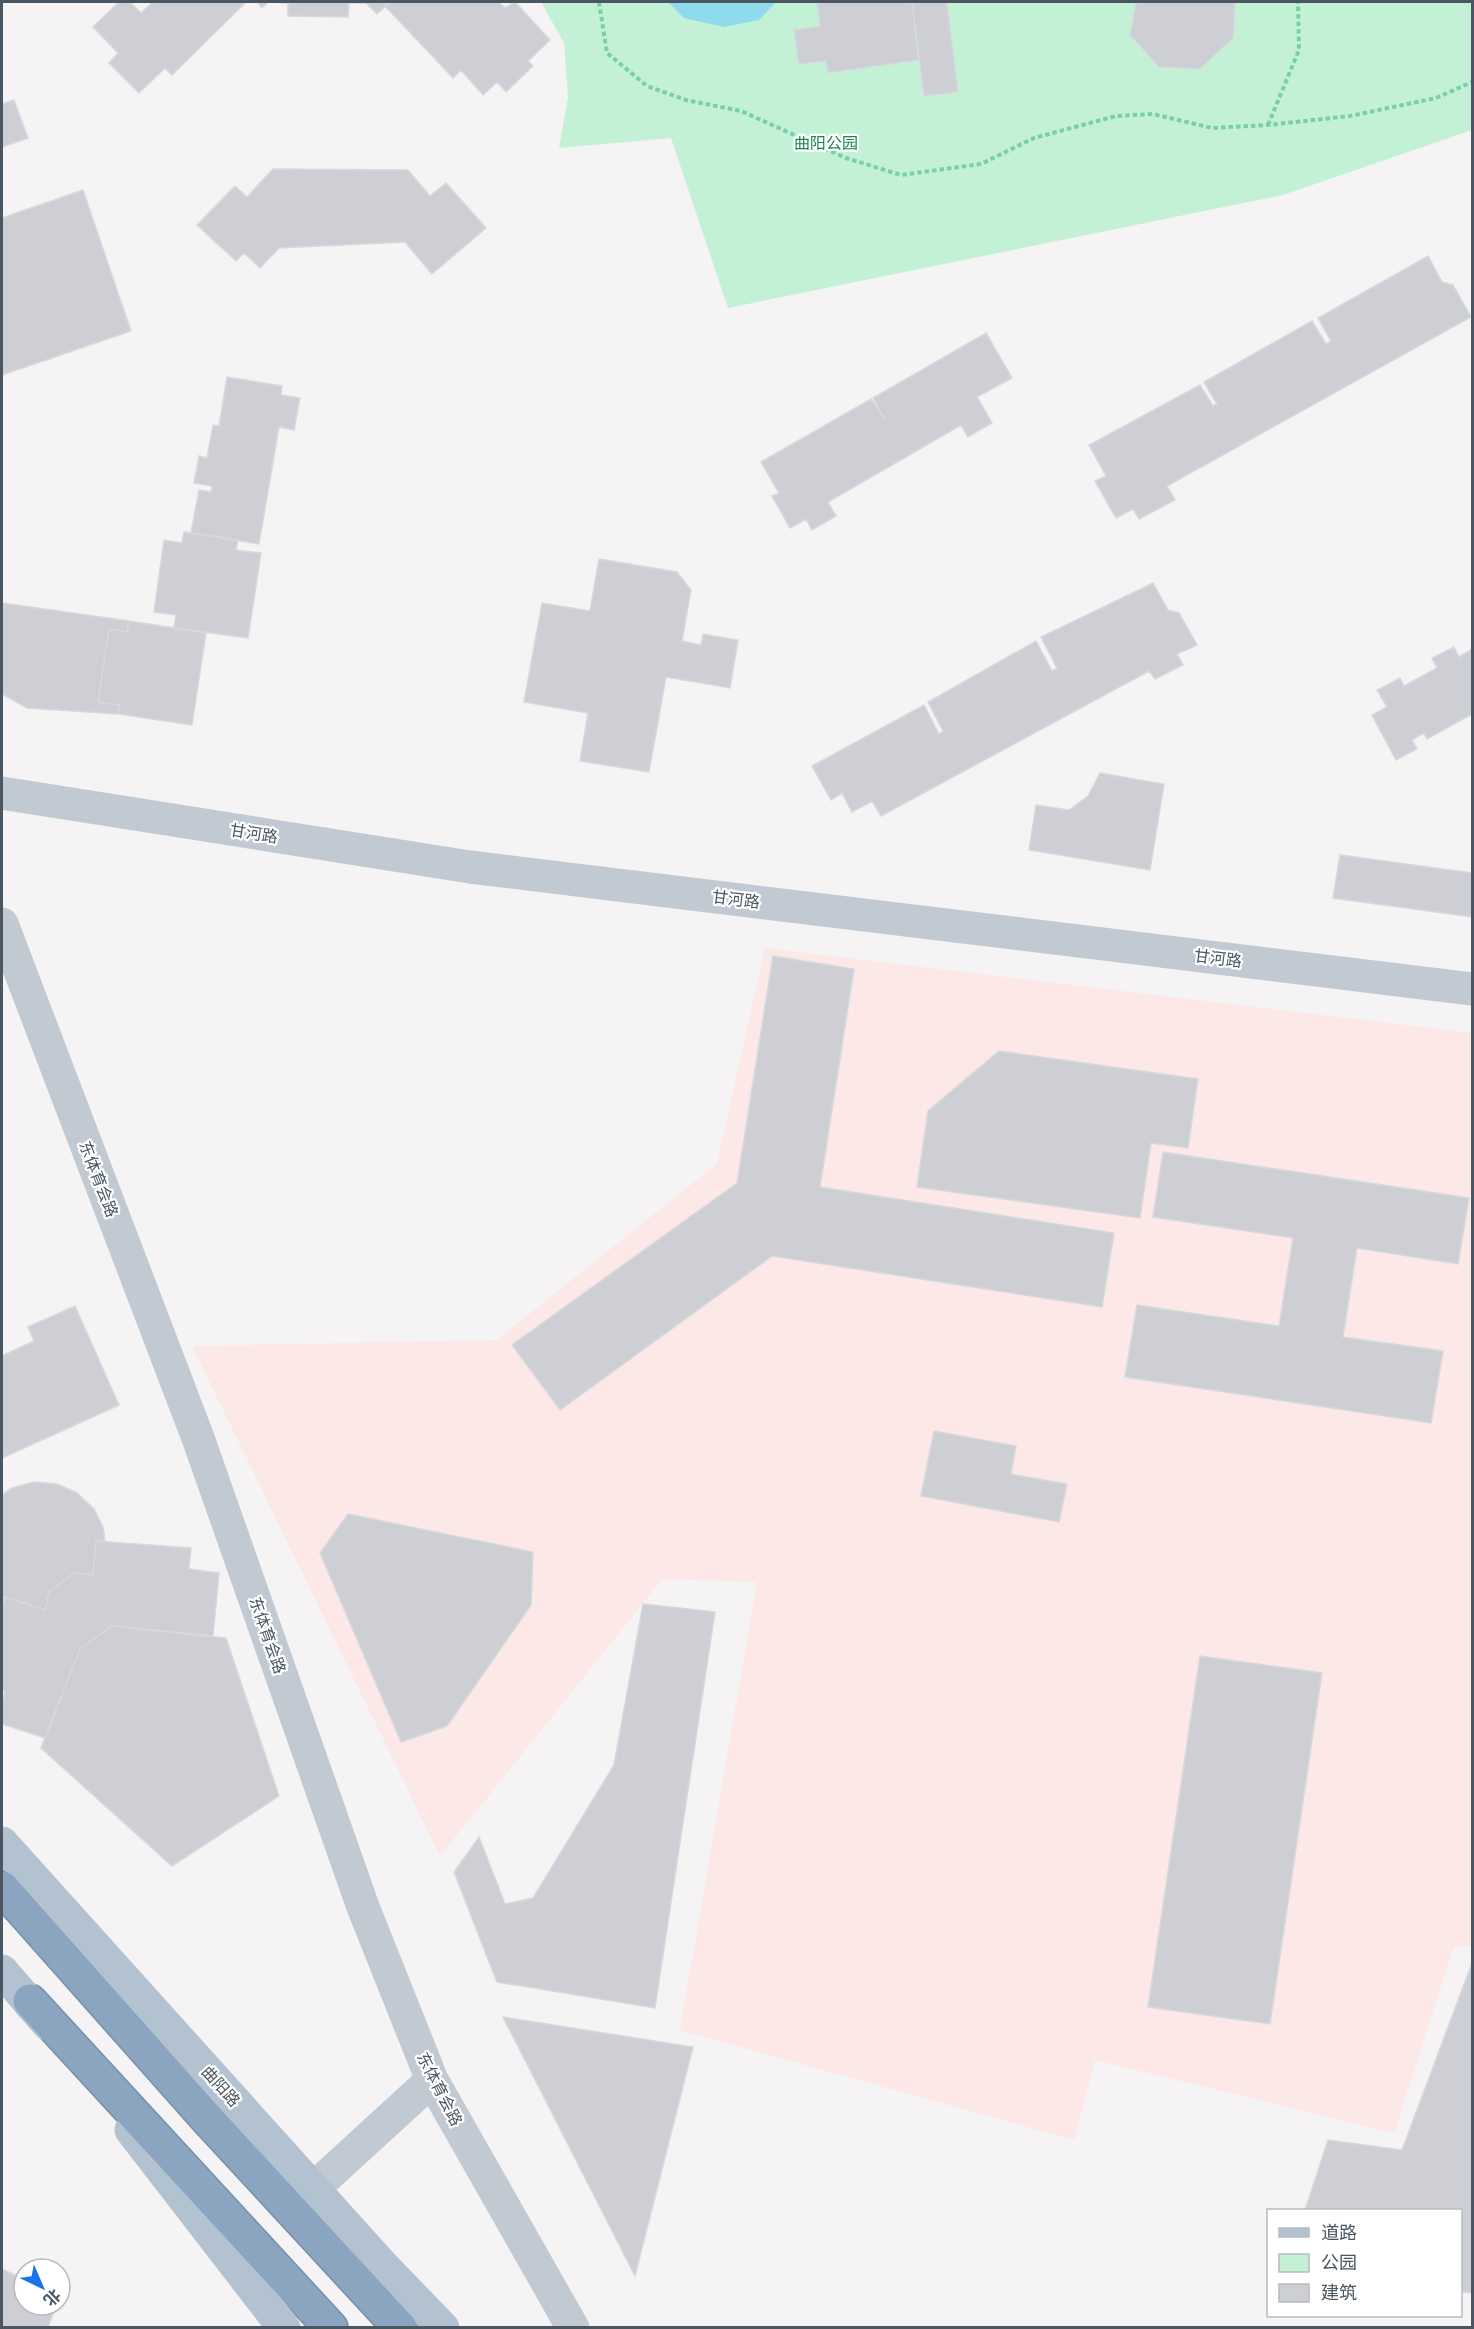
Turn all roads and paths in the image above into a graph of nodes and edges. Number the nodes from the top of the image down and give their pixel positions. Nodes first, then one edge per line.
1 (600, 2) edge
2 (1298, 2) edge
3 (1473, 82) edge
4 (1268, 125) junction
5 (2, 793) edge
6 (2, 924) edge
7 (1473, 989) edge
8 (2, 1843) edge
9 (2, 1888) edge
10 (2, 1971) edge
11 (30, 2001) junction
12 (432, 2080) junction
13 (314, 2189) junction
14 (284, 2328) edge
15 (331, 2328) edge
16 (400, 2328) edge
17 (443, 2328) edge
18 (573, 2328) edge

1 - 4 path
2 - 4 path
3 - 4 path
5 - 7 street, 甘河路
6 - 12 street, 东体育会路
8 - 13 main road, 曲阳路
9 - 16 highway
10 - 11 main road
11 - 14 main road
11 - 15 highway
12 - 13 street
12 - 18 street, 东体育会路
13 - 17 main road, 曲阳路

